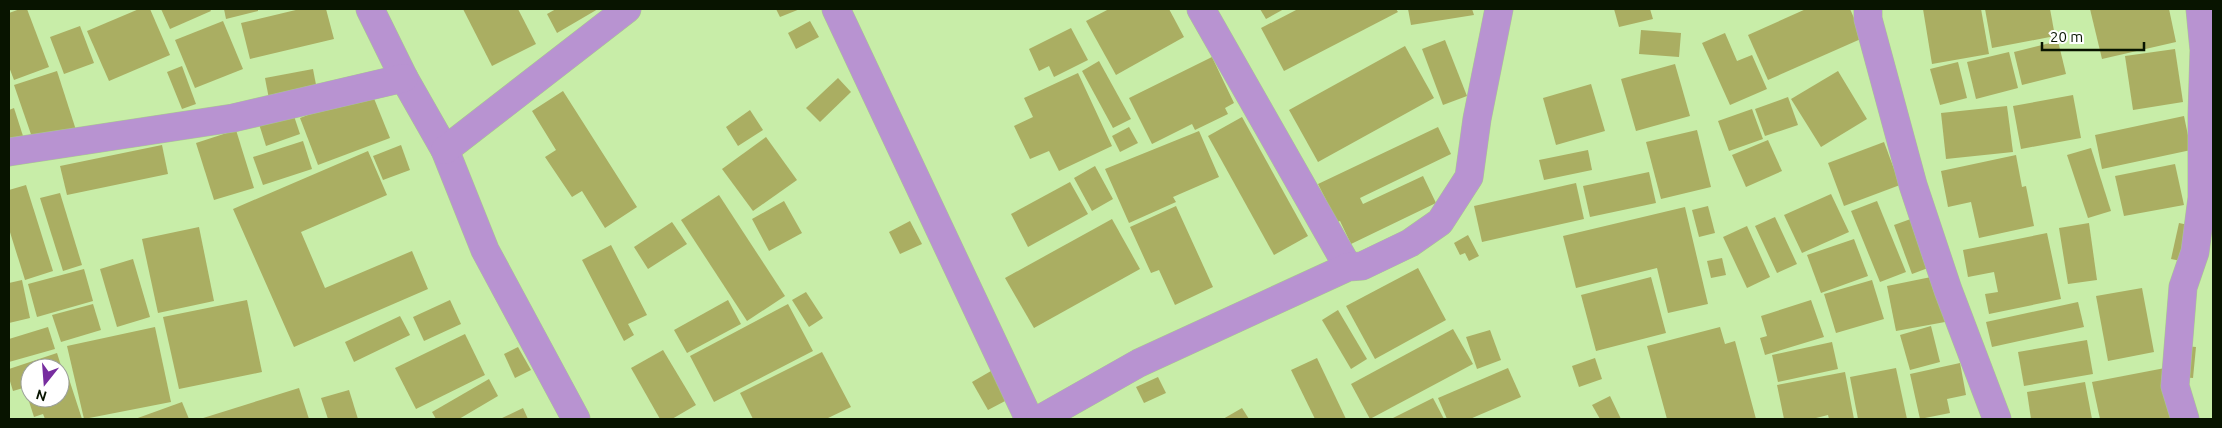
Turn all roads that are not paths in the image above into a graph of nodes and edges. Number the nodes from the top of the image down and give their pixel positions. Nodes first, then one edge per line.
1 (370, 9) edge
2 (627, 9) edge
3 (836, 9) edge
4 (1202, 9) edge
5 (1500, 9) edge
6 (1868, 9) edge
7 (2200, 9) edge
8 (2209, 49) edge
9 (404, 78) junction
10 (445, 150) junction
11 (9, 152) edge
12 (2204, 249) edge
13 (1348, 267) junction
14 (576, 419) edge
15 (1029, 419) edge
16 (1040, 419) edge
17 (1996, 419) edge
18 (2184, 419) edge

1 - 9 street
2 - 10 street
3 - 15 street
4 - 13 street
5 - 13 street
6 - 17 street
7 - 8 street
8 - 12 street
9 - 10 street
9 - 11 street
10 - 14 street
12 - 18 street
13 - 16 street

